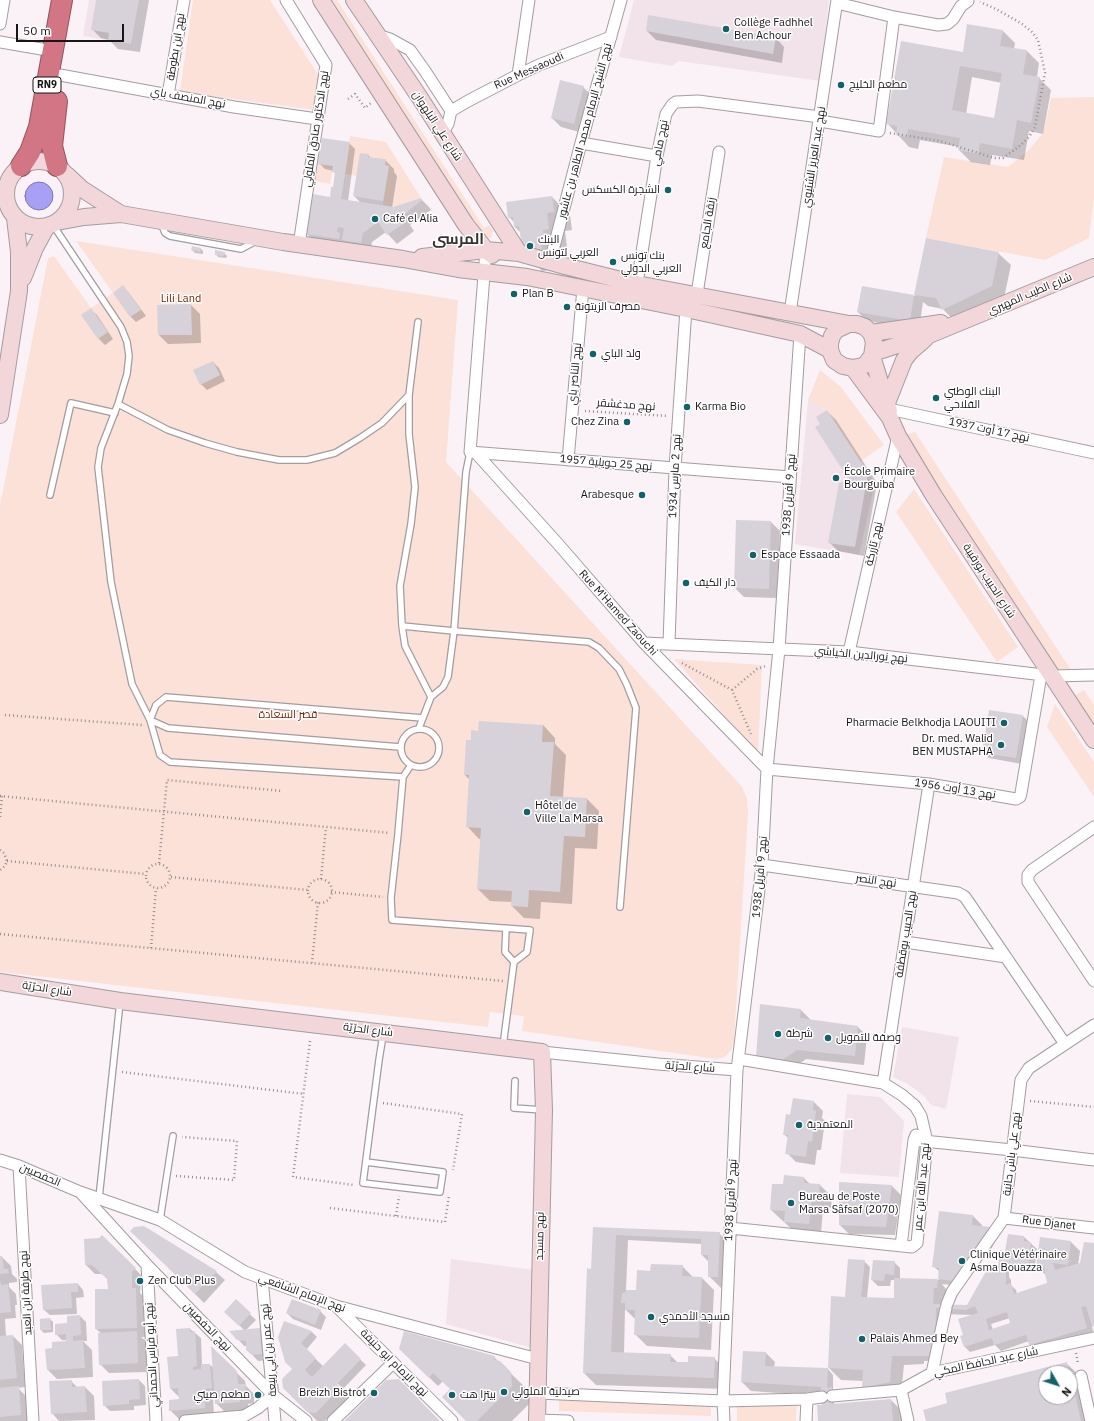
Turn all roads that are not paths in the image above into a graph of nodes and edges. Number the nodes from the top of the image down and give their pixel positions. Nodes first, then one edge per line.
1 (4, 0) edge
2 (62, 0) edge
3 (72, 0) edge
4 (184, 0) edge
5 (286, 0) edge
6 (321, 0) edge
7 (354, 0) edge
8 (529, 0) edge
9 (621, 0) edge
10 (968, 1) edge
11 (837, 2) edge
12 (894, 17) junction
13 (0, 24) edge
14 (376, 35) junction
15 (611, 37) junction
16 (0, 42) edge
17 (53, 51) junction
18 (60, 75) junction
19 (518, 75) junction
20 (168, 95) junction
21 (451, 111) junction
22 (317, 119) junction
23 (820, 119) junction
24 (442, 134) junction
25 (581, 143) junction
26 (719, 152) dead end
27 (657, 156) junction
28 (12, 170) edge
29 (61, 170) junction
30 (8, 210) edge
31 (121, 214) junction
32 (52, 224) junction
33 (504, 231) junction
34 (299, 245) junction
35 (486, 250) junction
36 (519, 254) junction
37 (403, 259) junction
38 (550, 262) junction
39 (1094, 267) edge
40 (458, 269) junction
41 (483, 271) junction
42 (528, 277) junction
43 (637, 284) junction
44 (583, 288) junction
45 (19, 291) junction
46 (697, 294) junction
47 (686, 309) junction
48 (790, 313) junction
49 (967, 320) junction
50 (418, 322) dead end
51 (849, 324) junction
52 (871, 333) junction
53 (800, 334) junction
54 (929, 335) junction
55 (830, 350) junction
56 (873, 355) junction
57 (854, 368) junction
58 (409, 395) junction
59 (118, 404) junction
60 (887, 410) junction
61 (114, 413) junction
62 (0, 415) edge
63 (898, 436) junction
64 (472, 452) junction
65 (1094, 453) edge
66 (568, 460) junction
67 (675, 468) junction
68 (790, 477) junction
69 (50, 494) dead end
70 (402, 626) junction
71 (454, 631) junction
72 (644, 643) junction
73 (669, 644) junction
74 (849, 652) junction
75 (779, 654) junction
76 (1046, 675) junction
77 (1094, 675) edge
78 (431, 697) junction
79 (423, 718) junction
80 (150, 720) junction
81 (419, 728) junction
82 (1094, 740) edge
83 (400, 747) junction
84 (411, 765) junction
85 (767, 769) junction
86 (403, 777) junction
87 (929, 784) junction
88 (1094, 827) edge
89 (762, 865) junction
90 (914, 887) junction
91 (620, 907) dead end
92 (506, 928) junction
93 (905, 942) junction
94 (1006, 957) junction
95 (514, 962) junction
96 (1094, 981) edge
97 (0, 982) edge
98 (120, 1001) junction
99 (1094, 1026) edge
100 (384, 1032) junction
101 (1065, 1044) junction
102 (503, 1047) junction
103 (542, 1052) junction
104 (739, 1059) junction
105 (737, 1070) junction
106 (514, 1081) dead end
107 (882, 1083) junction
108 (544, 1110) junction
109 (922, 1121) junction
110 (173, 1136) road end
111 (914, 1140) junction
112 (927, 1142) junction
113 (1012, 1150) junction
114 (0, 1160) edge
115 (1094, 1160) edge
116 (366, 1162) junction
117 (19, 1166) junction
118 (80, 1192) junction
119 (99, 1198) junction
120 (1004, 1218) junction
121 (160, 1220) junction
122 (730, 1228) junction
123 (1094, 1228) edge
124 (901, 1246) junction
125 (147, 1266) junction
126 (262, 1278) junction
127 (336, 1306) junction
128 (1094, 1338) edge
129 (538, 1359) junction
130 (393, 1363) junction
131 (932, 1373) junction
132 (1081, 1376) road end
133 (901, 1390) junction
134 (538, 1393) junction
135 (273, 1396) junction
136 (807, 1399) junction
137 (723, 1400) junction
138 (537, 1420) edge
139 (33, 1421) edge
140 (156, 1421) edge
141 (185, 1421) edge
142 (275, 1421) edge
143 (306, 1421) edge
144 (333, 1421) edge
145 (452, 1421) edge
146 (568, 1421) edge
147 (724, 1421) edge
148 (806, 1421) edge
149 (908, 1421) edge
150 (1091, 1421) edge

1 - 13 street
2 - 17 highway, RN9
3 - 18 highway, RN9
4 - 20 street, نهج ابن بطوطة
5 - 22 street, نهج الدكتور صادق الملولي
6 - 35 main road
7 - 14 main road, شارع علي البلهوان
8 - 19 street
9 - 15 street, نهج الشيخ الإمام محمد الطاهر بن عاشور
10 - 12 street
11 - 12 street
11 - 23 street, نهج عبد العزيز الشتيوي
12 - 23 street, نهج مامي
14 - 21 street
14 - 24 main road, شارع علي البلهوان
15 - 19 street, Rue Messaoudi
15 - 25 street, نهج الشيخ الإمام محمد الطاهر بن عاشور
16 - 17 street
17 - 28 highway, RN9
18 - 20 street, نهج المنصف باي
18 - 29 highway, RN9
19 - 21 street, Rue Messaoudi
20 - 22 street, نهج المنصف باي
21 - 24 street
22 - 34 street, نهج الدكتور صادق الملولي
23 - 27 street, نهج مامي
23 - 48 street, نهج عبد العزيز الشتيوي
24 - 33 main road, شارع علي البلهوان
25 - 27 street
25 - 38 street, نهج الشيخ الإمام محمد الطاهر بن عاشور
26 - 46 street, زنقة الجامع
27 - 43 street, نهج مامي
28 - 29 main road
28 - 30 main road, RN9
29 - 31 main road
29 - 32 main road, RN9
30 - 32 main road
30 - 45 main road
31 - 32 main road
31 - 34 main road
32 - 45 main road
32 - 59 lane
33 - 35 main road
33 - 36 main road, شارع علي البلهوان
34 - 37 main road
35 - 36 main road
35 - 37 main road
35 - 40 main road
35 - 41 street
35 - 42 main road
36 - 38 main road
37 - 40 main road
38 - 43 main road
39 - 49 main road, شارع الطيب المهيري
40 - 41 main road
41 - 42 main road
41 - 64 street
42 - 44 main road
43 - 46 main road
44 - 47 main road
44 - 66 street, نهج الناصر باي
45 - 62 main road
46 - 48 main road
47 - 53 main road
47 - 67 street, نهج 2 مارس 1934
48 - 51 main road
49 - 52 main road, شارع الطيب المهيري
49 - 54 main road, شارع الطيب المهيري
50 - 58 lane
51 - 52 main road
51 - 55 main road
52 - 56 main road
53 - 55 main road
53 - 68 street, نهج 9 أفريل 1938
54 - 56 main road, شارع الطيب المهيري
54 - 60 main road
55 - 57 main road
56 - 57 main road
56 - 60 main road
57 - 60 main road
58 - 59 lane
58 - 70 lane
59 - 61 lane
60 - 63 main road, شارع الحبيب بورقيبة
60 - 65 street, نهج 17 أوت 1937
61 - 69 lane
61 - 80 lane
63 - 74 street, نهج تازركة
63 - 76 main road, شارع الحبيب بورقيبة
64 - 66 street, نهج 25 جويلية 1957
64 - 71 lane
64 - 72 street, Rue M'Hamed Zaouchi
66 - 67 street, نهج 25 جويلية 1957
67 - 68 street, نهج 25 جويلية 1957
67 - 73 street, نهج 2 مارس 1934
68 - 75 street, نهج 9 أفريل 1938
70 - 71 lane
70 - 78 lane
71 - 78 lane
71 - 91 lane
72 - 73 street, نهج نورالدين الخياشي
72 - 85 street, Rue M'Hamed Zaouchi
73 - 75 street, نهج نورالدين الخياشي
74 - 75 street, نهج نورالدين الخياشي
74 - 76 street, نهج نورالدين الخياشي
75 - 85 street, نهج 9 أفريل 1938
76 - 77 street, نهج نورالدين الخياشي
76 - 82 main road, شارع الحبيب بورقيبة
76 - 87 street, نهج 13 أوت 1956
78 - 79 lane
79 - 80 lane
79 - 81 lane
80 - 83 lane
80 - 86 lane
81 - 83 lane
81 - 84 lane
83 - 84 lane
84 - 86 lane
85 - 87 street, نهج 13 أوت 1956
85 - 89 street, نهج 9 أفريل 1938
86 - 92 lane
87 - 90 street, نهج الحبيب بوقطفة
88 - 96 street
89 - 90 street, نهج النصر
89 - 104 street, نهج 9 أفريل 1938
90 - 93 street, نهج الحبيب بوقطفة
90 - 94 street, نهج النصر
92 - 95 lane
92 - 95 lane
93 - 94 street
93 - 107 street, نهج الحبيب بوقطفة
94 - 101 street, نهج النصر
95 - 102 lane
97 - 98 main road, شارع الحرّيّة
98 - 100 main road, شارع الحرّيّة
98 - 119 lane
99 - 101 street, نهج علي باش حانبة
100 - 102 main road, شارع الحرّيّة
100 - 116 lane
101 - 113 street, نهج علي باش حانبة
102 - 103 main road, شارع الحرّيّة
103 - 105 street, شارع الحرّيّة
103 - 108 main road, نهج مسجد
104 - 105 street, نهج 9 أفريل 1938
104 - 107 street
105 - 122 street, نهج 9 أفريل 1938
106 - 108 lane
107 - 109 street
108 - 129 main road, نهج مسجد
109 - 111 street, نهج عبد الله ابن عمر
109 - 112 street, نهج عبد الله ابن عمر
110 - 121 lane
111 - 112 street
111 - 124 street, نهج عبد الله ابن عمر
112 - 113 street
112 - 124 street, نهج عبد الله ابن عمر
113 - 115 street
113 - 120 street, نهج علي باش حانبة
114 - 117 street, الحفصيين
116 - 116 lane
117 - 118 street, الحفصيين
117 - 139 street, نهج طرفة ابن العبد
118 - 119 street, نهج الإمام الشافعي
118 - 125 street, نهج الحفصيين
119 - 121 street, نهج الإمام الشافعي
120 - 123 street, Rue Djanet
120 - 131 street, نهج علي باش حانبة
121 - 126 street, نهج الإمام الشافعي
122 - 124 street, نهج عبد الله ابن عمر
122 - 137 street, نهج 9 أفريل 1938
125 - 135 street, نهج الحفصيين
125 - 140 street, نهج أبو فراس الحمداني
126 - 127 street, نهج الإمام الشافعي
126 - 135 street, نهج عمر بن ابي ربيعة
127 - 129 street, نهج الإمام الشافعي
127 - 130 street, نهج الإمام ابو حنيفة
128 - 131 street, شارع عبد الحافظ المكي
129 - 134 main road, نهج مسجد
130 - 144 street
130 - 145 street, نهج الإمام ابو حنيفة
131 - 133 street, شارع عبد الحافظ المكي
132 - 150 street
133 - 136 street, شارع عبد الحافظ المكي
133 - 149 street
134 - 137 street, شارع عبد الحافظ المكي
134 - 138 main road, نهج مسجد
135 - 141 street
135 - 142 street, نهج عمر بن ابي ربيعة
135 - 143 street, نهج الحفصيين
136 - 137 street, شارع عبد الحافظ المكي
136 - 148 street
137 - 147 street, نهج 9 أفريل 1938
138 - 146 street

